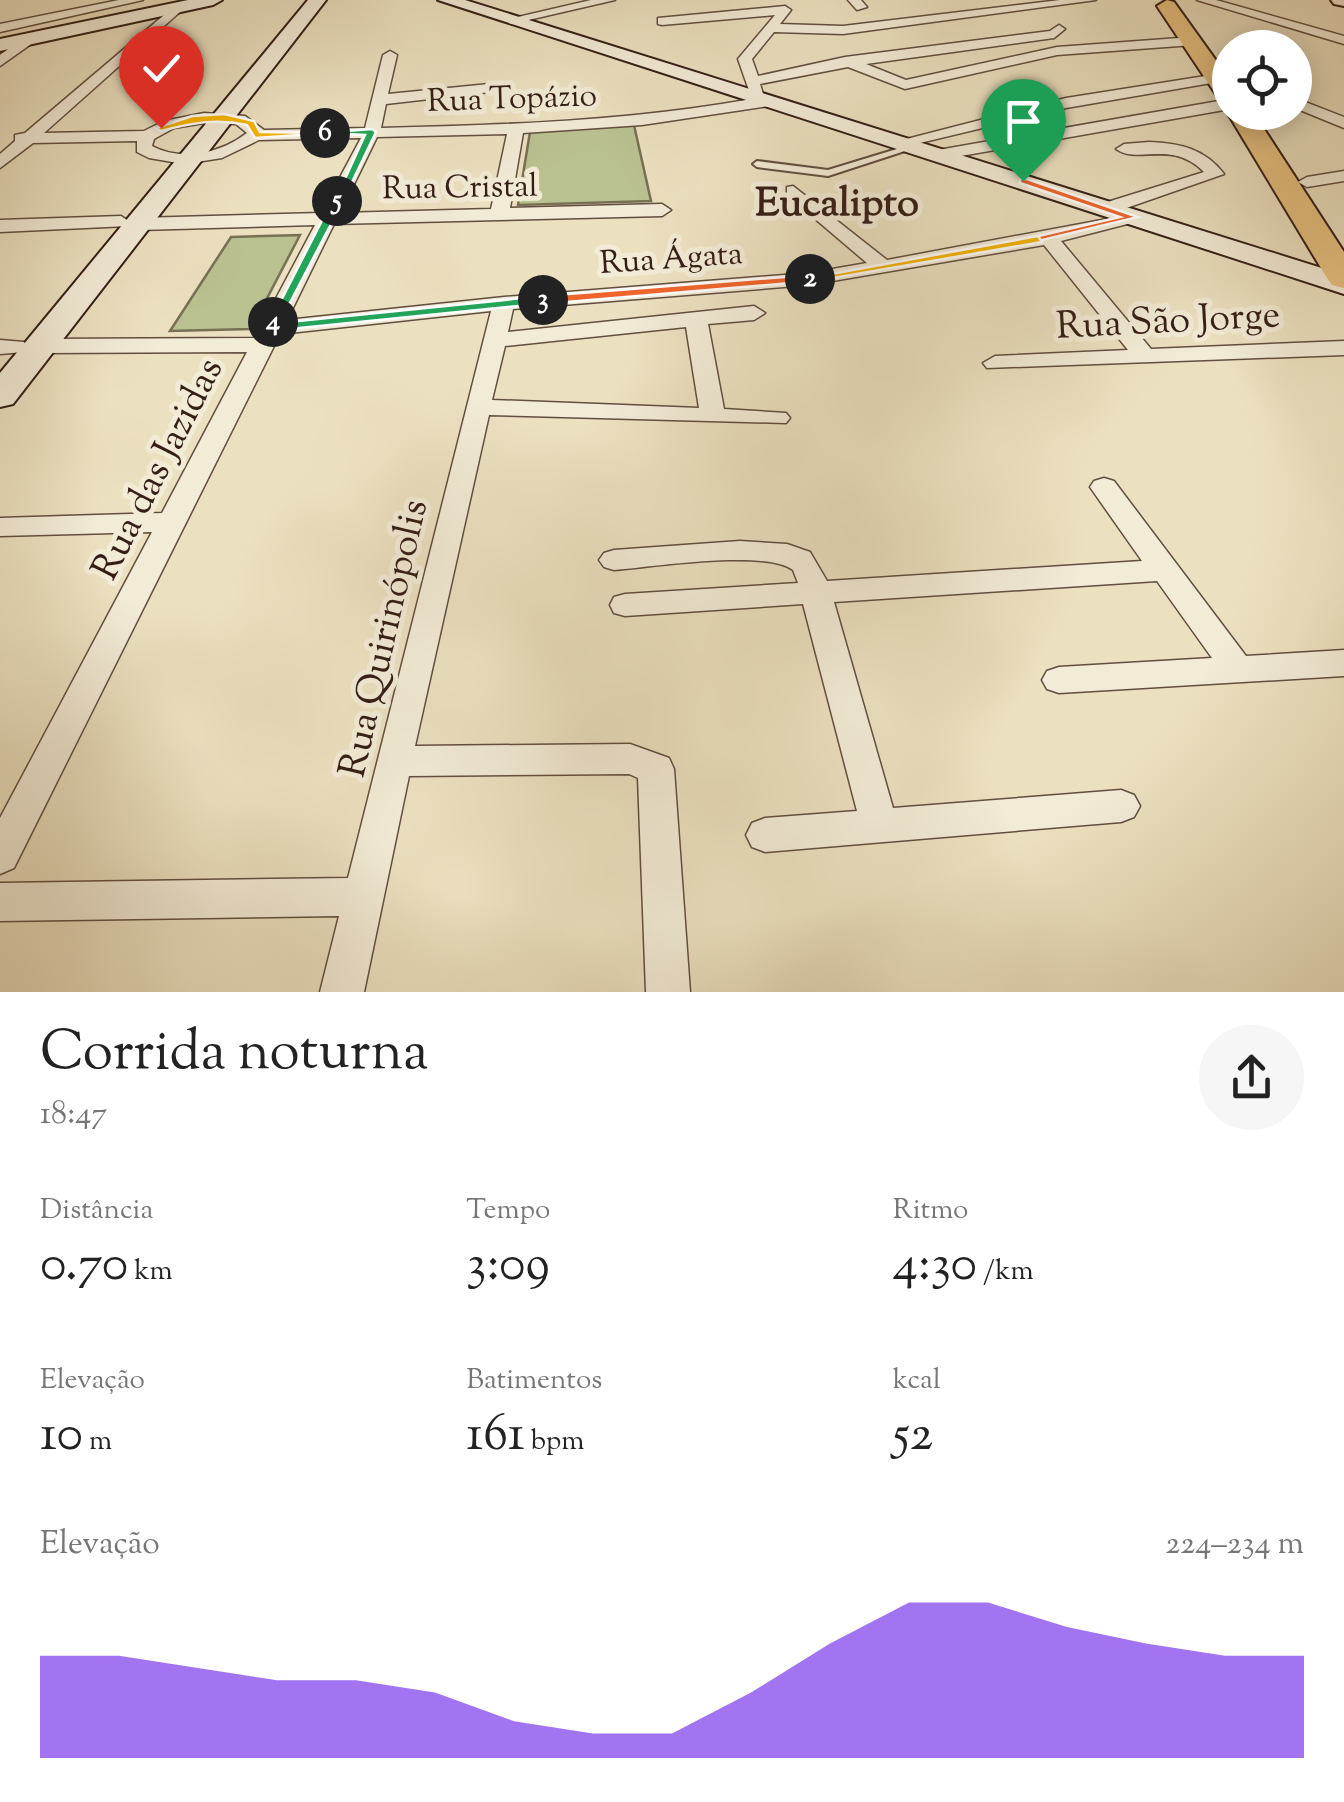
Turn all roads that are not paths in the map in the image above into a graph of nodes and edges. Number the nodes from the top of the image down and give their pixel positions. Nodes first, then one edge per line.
1 (57, 0) edge
2 (137, 0) edge
3 (212, 0) edge
4 (448, 0) edge
5 (609, 0) edge
6 (999, 0) edge
7 (1090, 0) edge
8 (1202, 1) edge
9 (1158, 4) edge
10 (307, 5) edge
11 (789, 5) edge
12 (177, 8) junction
13 (1016, 8) junction
14 (80, 12) junction
15 (510, 20) junction
16 (1276, 20) junction
17 (662, 21) dead end
18 (104, 24) junction
19 (0, 28) edge
20 (771, 28) junction
21 (34, 38) junction
22 (1344, 40) edge
23 (1193, 41) junction
24 (0, 45) edge
25 (1344, 48) edge
26 (1212, 53) edge
27 (390, 54) dead end
28 (845, 61) junction
29 (0, 62) edge
30 (1212, 64) edge
31 (1212, 83) edge
32 (499, 87) dead end
33 (760, 93) junction
34 (378, 100) junction
35 (1212, 107) edge
36 (1312, 111) edge
37 (214, 118) junction
38 (1344, 124) edge
39 (516, 127) junction
40 (1251, 130) edge
41 (1272, 130) edge
42 (372, 132) junction
43 (255, 135) junction
44 (147, 136) junction
45 (0, 138) edge
46 (29, 138) junction
47 (906, 145) junction
48 (1124, 149) dead end
49 (938, 155) junction
50 (182, 158) junction
51 (0, 163) edge
52 (757, 164) dead end
53 (1344, 176) edge
54 (1307, 182) junction
55 (793, 191) dead end
56 (1108, 208) junction
57 (662, 210) dead end
58 (499, 215) junction
59 (1132, 217) junction
60 (329, 218) junction
61 (130, 223) junction
62 (0, 226) edge
63 (1344, 226) edge
64 (1049, 238) junction
65 (884, 267) junction
66 (1344, 282) edge
67 (504, 304) junction
68 (754, 313) dead end
69 (696, 319) junction
70 (266, 336) junction
71 (493, 340) junction
72 (1344, 348) edge
73 (14, 352) edge
74 (1146, 358) junction
75 (995, 364) dead end
76 (0, 396) edge
77 (478, 407) junction
78 (714, 415) junction
79 (778, 418) dead end
80 (1104, 488) dead end
81 (171, 522) junction
82 (0, 527) edge
83 (614, 560) dead end
84 (1162, 570) junction
85 (816, 594) junction
86 (625, 605) dead end
87 (1344, 663) edge
88 (1238, 670) junction
89 (1059, 680) dead end
90 (396, 761) junction
91 (1121, 806) dead end
92 (880, 827) junction
93 (765, 835) dead end
94 (0, 854) edge
95 (363, 897) junction
96 (0, 902) edge
97 (342, 992) edge
98 (668, 992) edge

1 - 14 street
2 - 14 street
3 - 12 street
4 - 15 street
5 - 15 street
6 - 13 street
7 - 13 street
8 - 9 main road
8 - 16 street
8 - 26 main road
9 - 23 main road
10 - 37 street
11 - 17 street
11 - 20 street
12 - 18 street
12 - 46 street
13 - 20 street
13 - 28 street, Rua Topázio
14 - 18 street
14 - 19 street
15 - 33 street
16 - 22 street
16 - 25 street
18 - 21 street
20 - 33 street
21 - 24 street
21 - 29 street
23 - 28 street
23 - 30 main road
27 - 34 street, Rua das Jazidas
28 - 33 street, Rua Topázio
31 - 47 street
32 - 34 street
33 - 39 street, Rua Topázio
33 - 47 street
34 - 42 street, Rua das Jazidas
35 - 49 street
36 - 38 street
37 - 43 street
37 - 44 street
37 - 50 street
39 - 42 street, Rua Topázio
39 - 58 street
40 - 66 main road
41 - 54 main road
42 - 43 street, Rua Topázio
42 - 60 street, Rua das Jazidas
43 - 50 street
44 - 46 street
44 - 50 street
45 - 46 street
46 - 51 street
47 - 49 street
47 - 52 lane
48 - 56 street
49 - 56 street
50 - 61 street
53 - 54 street
54 - 63 main road
55 - 65 street
56 - 59 street
57 - 58 street, Rua Cristal
58 - 60 street, Rua Cristal
59 - 64 street, Rua Ágata
59 - 66 street
60 - 61 street, Rua Cristal
60 - 70 street, Rua das Jazidas
61 - 62 street, Rua Cristal
61 - 73 street
64 - 65 street, Rua Ágata
64 - 74 street
65 - 67 street, Rua Ágata
67 - 70 street, Rua Ágata
67 - 71 street, Rua Quirinópolis
68 - 69 street
69 - 71 street
69 - 78 street
70 - 73 street, Rua Ágata
70 - 81 street, Rua das Jazidas
71 - 77 street, Rua Quirinópolis
72 - 74 street, Rua São Jorge
73 - 76 street
74 - 75 street, Rua São Jorge
77 - 78 street
77 - 90 street, Rua Quirinópolis
78 - 79 street
80 - 84 street
81 - 82 street
81 - 94 street, Rua das Jazidas
83 - 85 street
84 - 85 street
84 - 88 street
85 - 86 street
85 - 92 street
87 - 88 street
88 - 89 street
90 - 95 street, Rua Quirinópolis
90 - 98 street
91 - 92 street
92 - 93 street
95 - 96 street
95 - 97 street, Rua Quirinópolis

